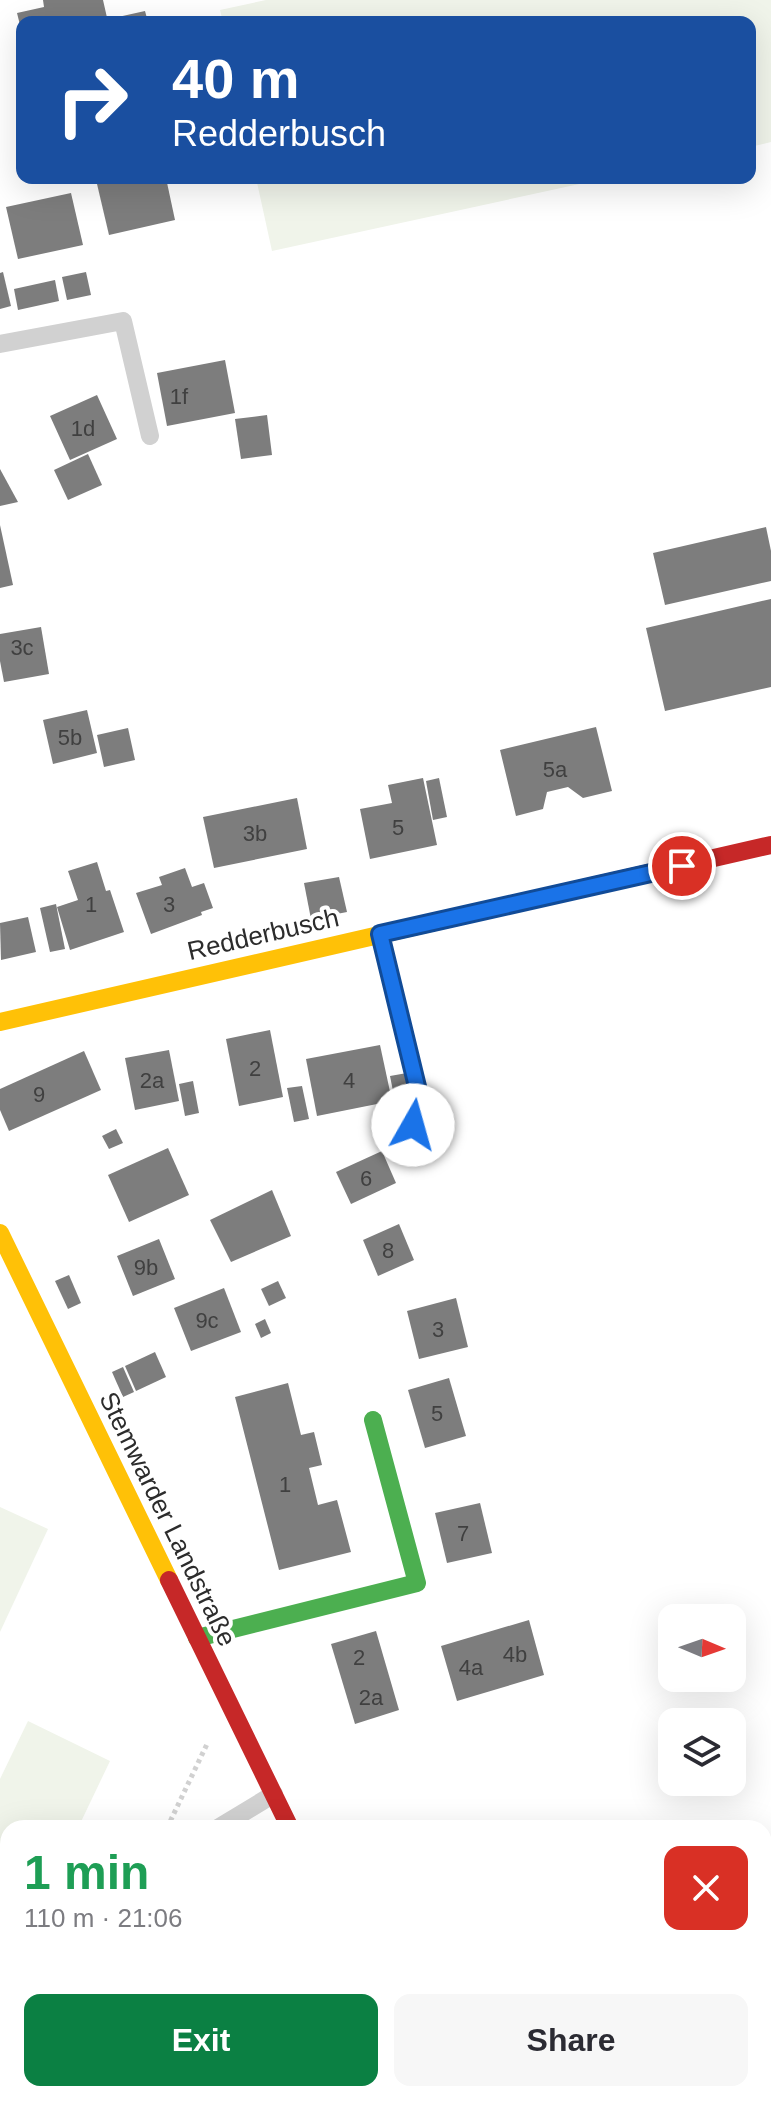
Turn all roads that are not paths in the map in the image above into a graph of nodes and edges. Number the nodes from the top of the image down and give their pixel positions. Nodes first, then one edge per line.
1 (0, 344) edge
2 (150, 436) dead end
3 (771, 845) edge
4 (380, 934) junction
5 (0, 1022) edge
6 (413, 1125) dead end
7 (0, 1233) edge
8 (373, 1420) dead end
9 (197, 1638) junction
10 (274, 1794) junction
11 (231, 1820) edge
12 (286, 1820) edge

1 - 2 lane
3 - 4 street, Redderbusch
4 - 5 street, Redderbusch
4 - 6 lane
7 - 9 street, Stemwarder Landstraße
8 - 9 street
9 - 10 street, Stemwarder Landstraße
10 - 11 lane
10 - 12 street, Stemwarder Landstraße

